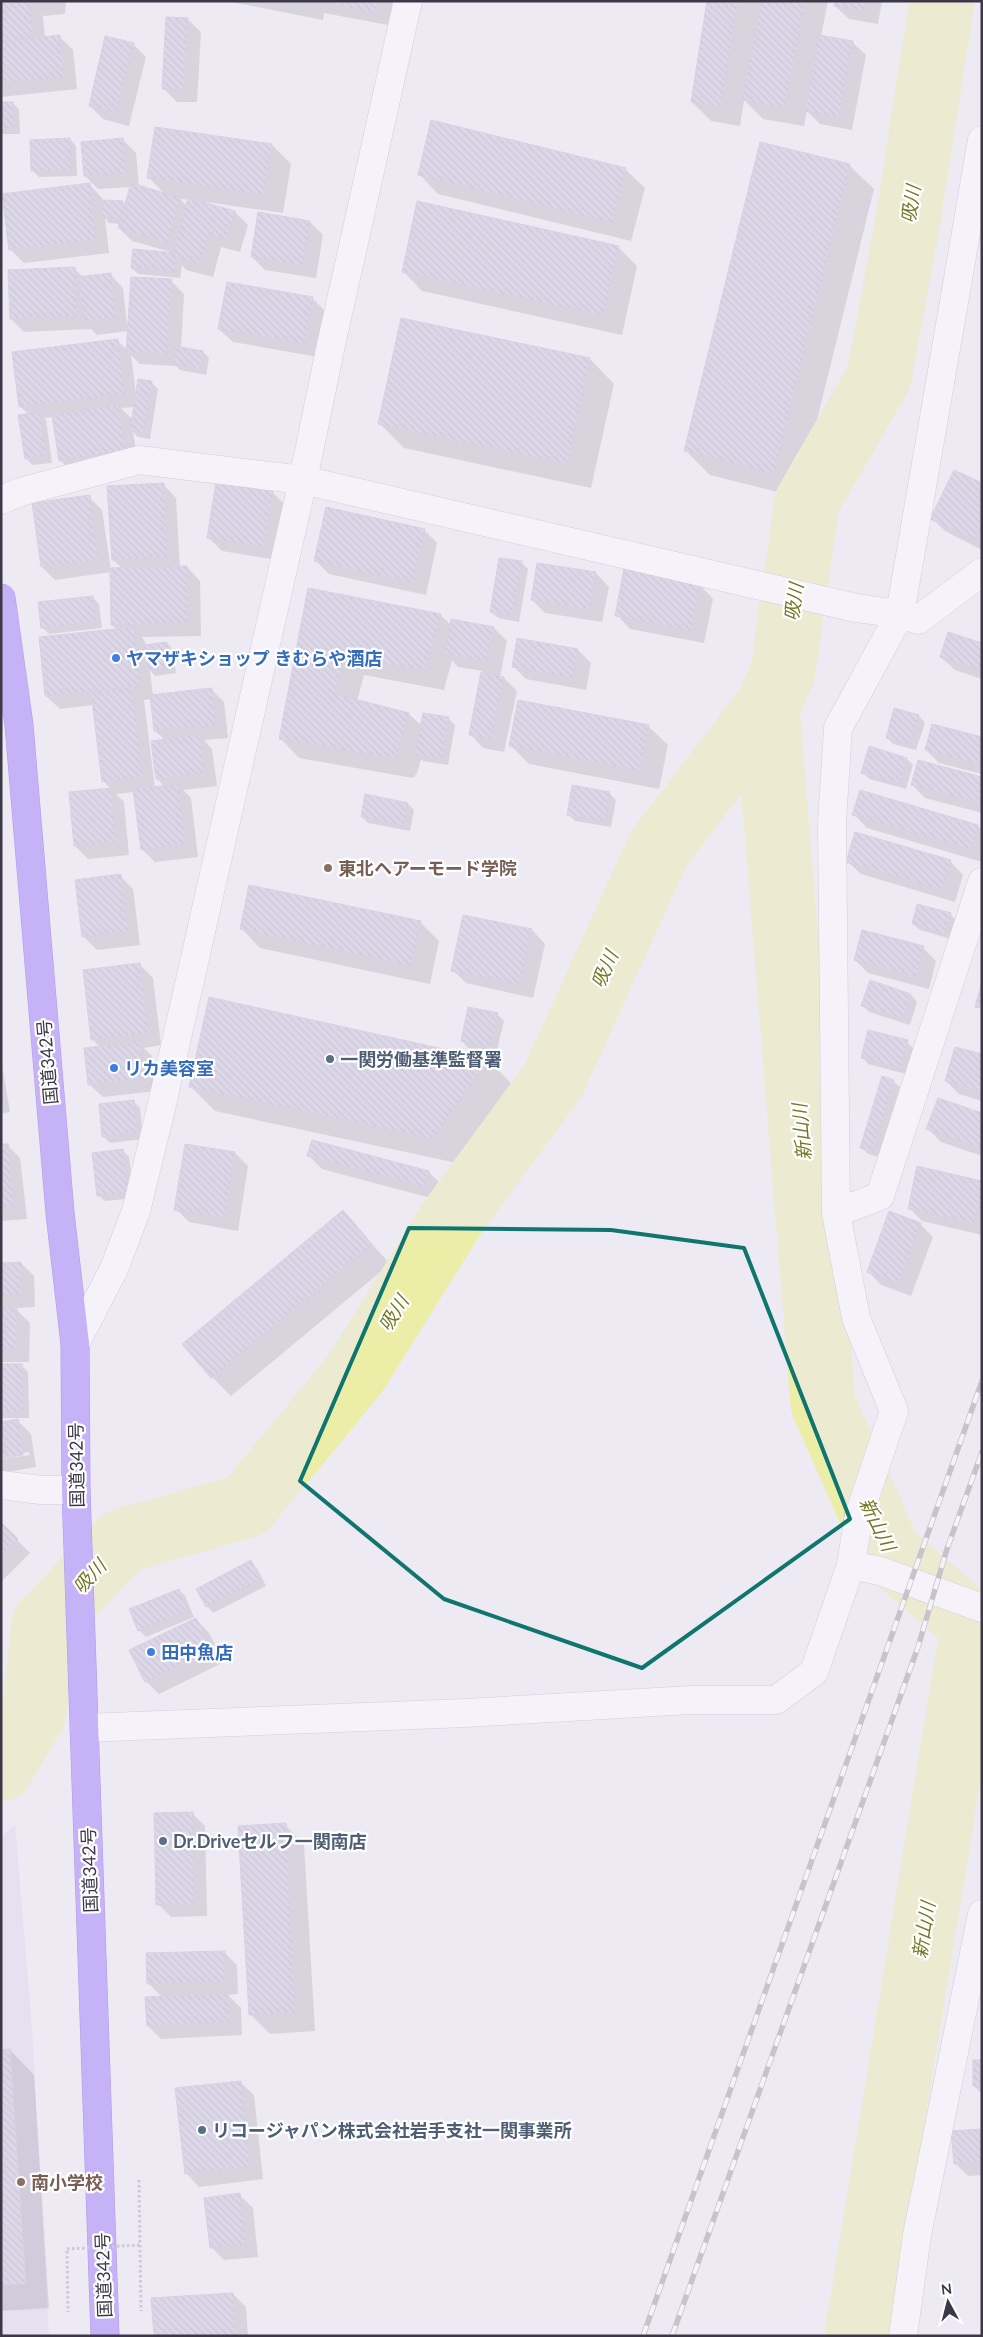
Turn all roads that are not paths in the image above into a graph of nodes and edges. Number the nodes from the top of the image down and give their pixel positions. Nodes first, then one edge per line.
1 (408, 1) edge
2 (982, 140) edge
3 (303, 480) junction
4 (1, 500) edge
5 (982, 572) edge
6 (1, 598) edge
7 (900, 614) junction
8 (982, 882) edge
9 (836, 1213) junction
10 (75, 1344) junction
11 (1, 1485) edge
12 (76, 1490) junction
13 (851, 1565) junction
14 (982, 1608) edge
15 (84, 1728) junction
16 (982, 1914) edge
17 (105, 2336) edge
18 (903, 2336) edge

1 - 3 street
2 - 7 street
3 - 4 street
3 - 7 street
3 - 10 street
5 - 7 street
6 - 10 highway, 国道342号
7 - 9 street
8 - 9 street
9 - 13 street
10 - 12 highway, 国道342号
11 - 12 street
12 - 15 highway, 国道342号
13 - 14 street
13 - 15 street
15 - 17 highway, 国道342号
16 - 18 street

